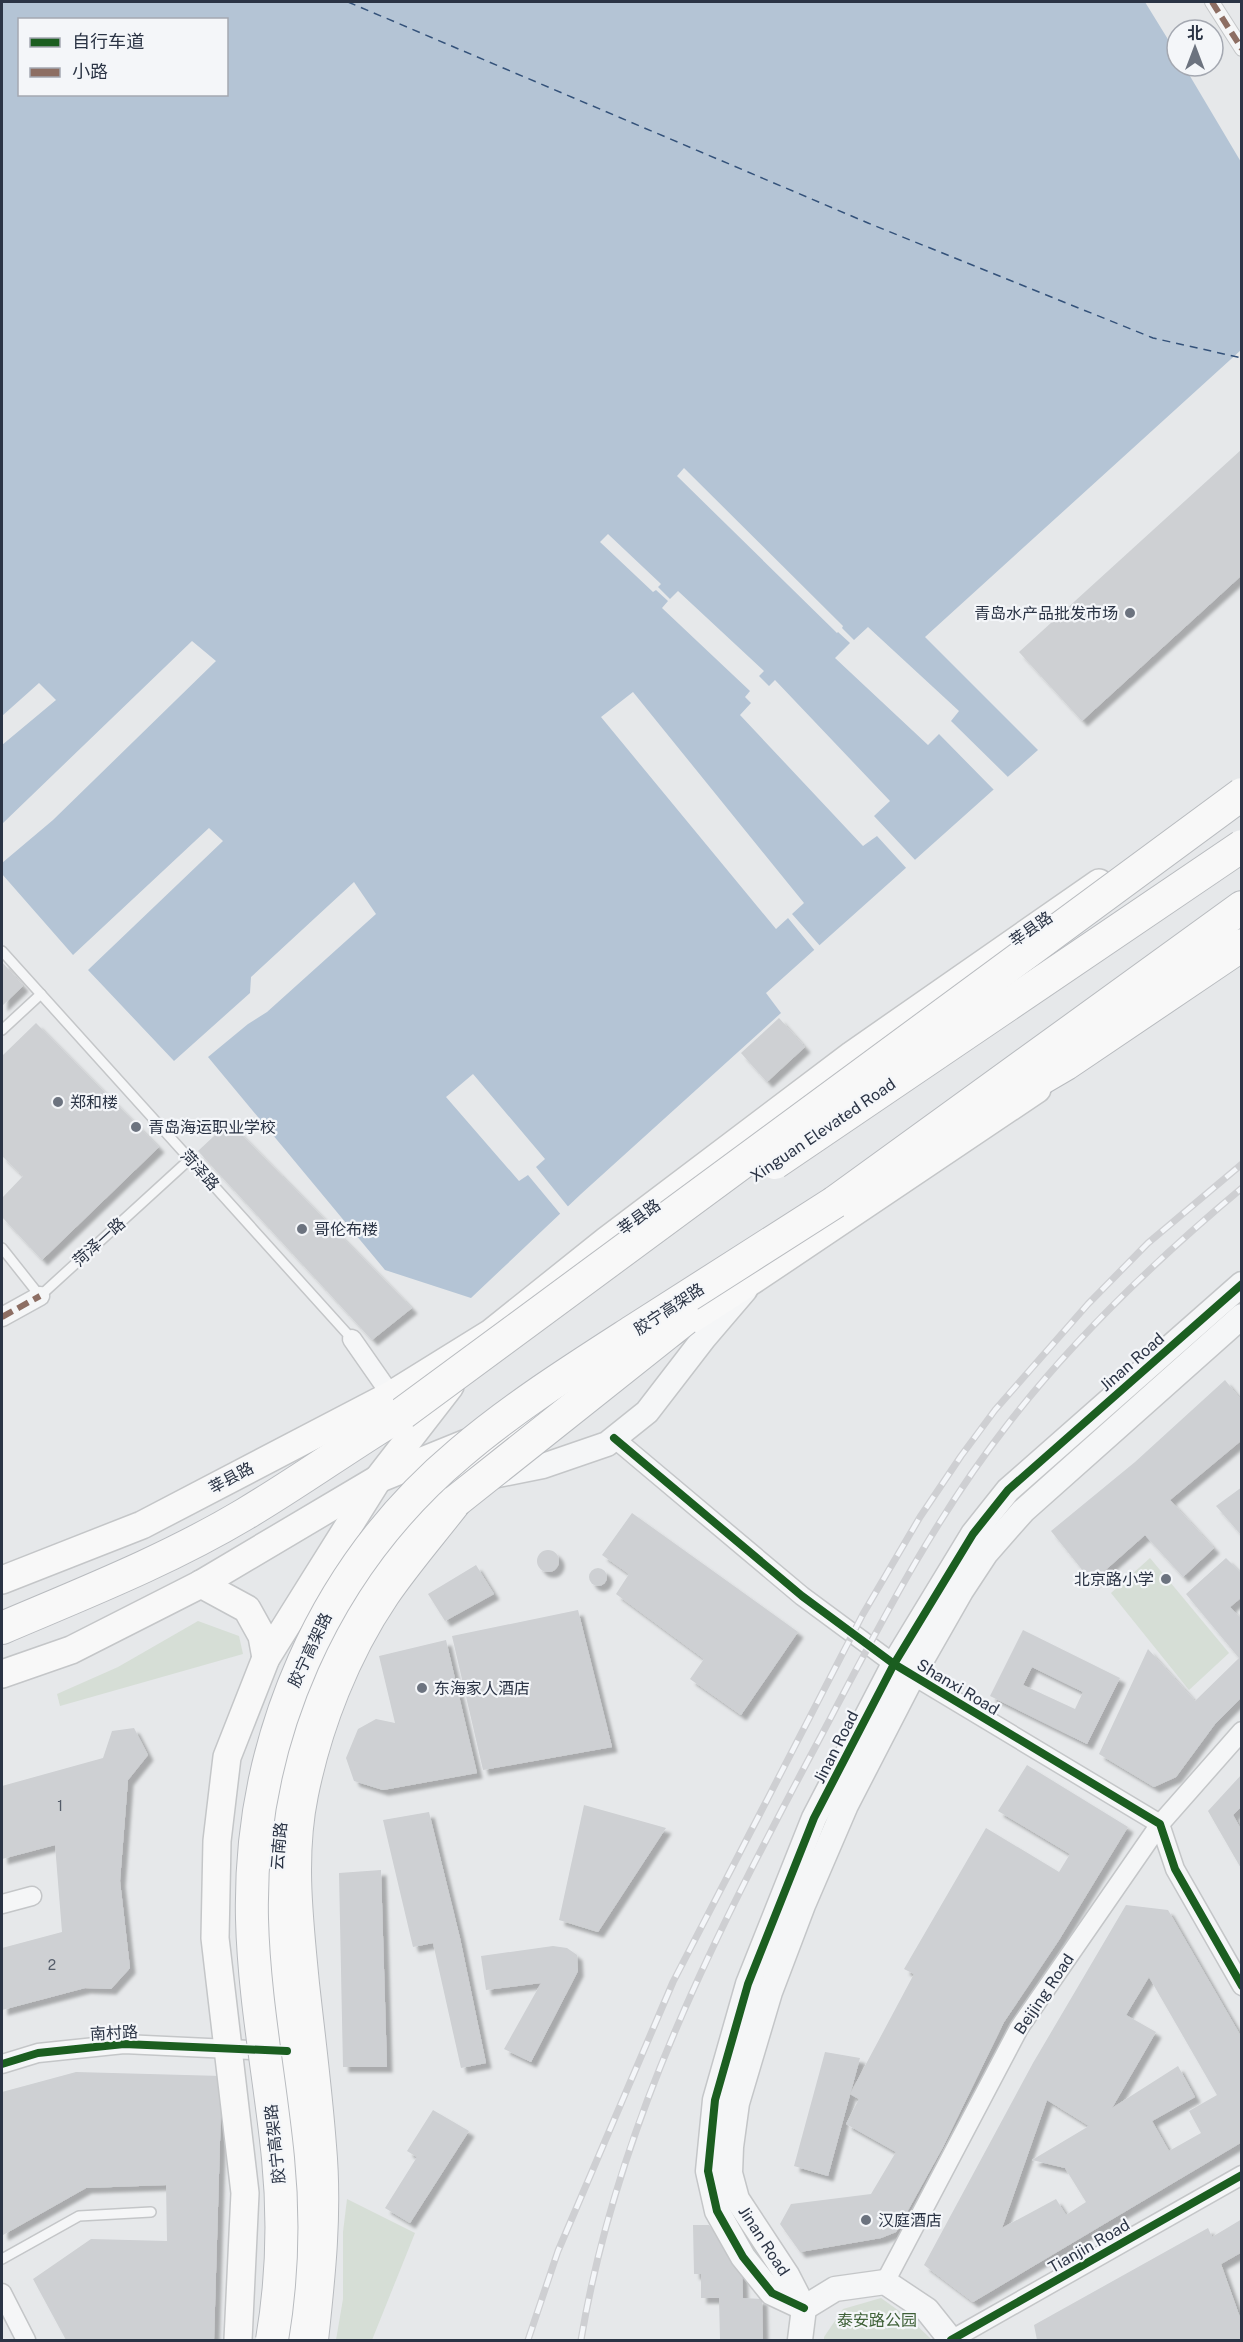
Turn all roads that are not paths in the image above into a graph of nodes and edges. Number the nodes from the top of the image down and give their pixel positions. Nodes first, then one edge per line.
1 (1212, 2) edge
2 (1242, 49) edge
3 (1242, 793) edge
4 (1242, 846) edge
5 (1242, 907) edge
6 (1242, 945) edge
7 (2, 951) edge
8 (1242, 951) edge
9 (41, 994) junction
10 (2, 1030) edge
11 (190, 1159) junction
12 (835, 1202) junction
13 (2, 1248) edge
14 (756, 1278) junction
15 (1242, 1284) edge
16 (40, 1296) junction
17 (1242, 1316) edge
18 (2, 1317) edge
19 (491, 1333) junction
20 (352, 1339) joint
21 (397, 1404) junction
22 (514, 1424) junction
23 (614, 1438) junction
24 (378, 1479) junction
25 (440, 1499) junction
26 (157, 1560) junction
27 (2, 1580) edge
28 (201, 1584) junction
29 (2, 1620) edge
30 (2, 1628) edge
31 (266, 1658) junction
32 (904, 1670) junction
33 (2, 1674) edge
34 (1242, 1731) edge
35 (1160, 1824) junction
36 (32, 1896) dead end
37 (2, 1904) edge
38 (1242, 1986) edge
39 (230, 2049) junction
40 (275, 2051) junction
41 (2, 2064) edge
42 (1242, 2175) edge
43 (151, 2212) dead end
44 (2, 2259) edge
45 (885, 2282) junction
46 (2, 2294) edge
47 (804, 2308) junction
48 (26, 2340) edge
49 (238, 2340) edge
50 (273, 2340) edge
51 (288, 2340) edge
52 (312, 2340) edge
53 (800, 2340) edge
54 (951, 2340) edge

1 - 2 street
3 - 19 main road, 莘县路
3 - 21 highway, bridge
4 - 21 highway, Xinguan Elevated Road, bridge
5 - 12 highway
6 - 12 highway
7 - 9 lane, 菏泽路
8 - 14 main road
9 - 10 lane
9 - 11 lane, 菏泽路
11 - 16 lane, 菏泽一路
11 - 20 lane, 菏泽路
12 - 40 highway, 胶宁高架路, bridge
12 - 52 highway, bridge
13 - 16 lane
14 - 22 main road
14 - 23 street
15 - 32 street, Jinan Road
16 - 18 street, 菏泽一路
17 - 32 street, Jinan Road
19 - 21 main road, 莘县路
19 - 24 main road
20 - 21 street, 菏泽路
21 - 26 highway
21 - 27 main road, 莘县路
22 - 24 main road
22 - 25 main road, 云南路
23 - 25 street
23 - 32 street, Shanxi Road
24 - 28 main road
24 - 31 main road
25 - 40 main road, 云南路
26 - 29 highway
26 - 30 highway
28 - 31 main road
28 - 33 main road
31 - 39 main road
32 - 35 street, Shanxi Road
32 - 47 street, Jinan Road
34 - 35 street, Beijing Road
35 - 38 street
35 - 45 street, Beijing Road
36 - 37 street
39 - 40 street, 南村路
39 - 41 street, 南村路
39 - 49 main road
40 - 50 highway, 胶宁高架路, bridge
40 - 51 main road, 云南路
42 - 54 street, Tianjin Road
43 - 44 lane
45 - 47 street
45 - 54 street
46 - 48 street
47 - 53 street

